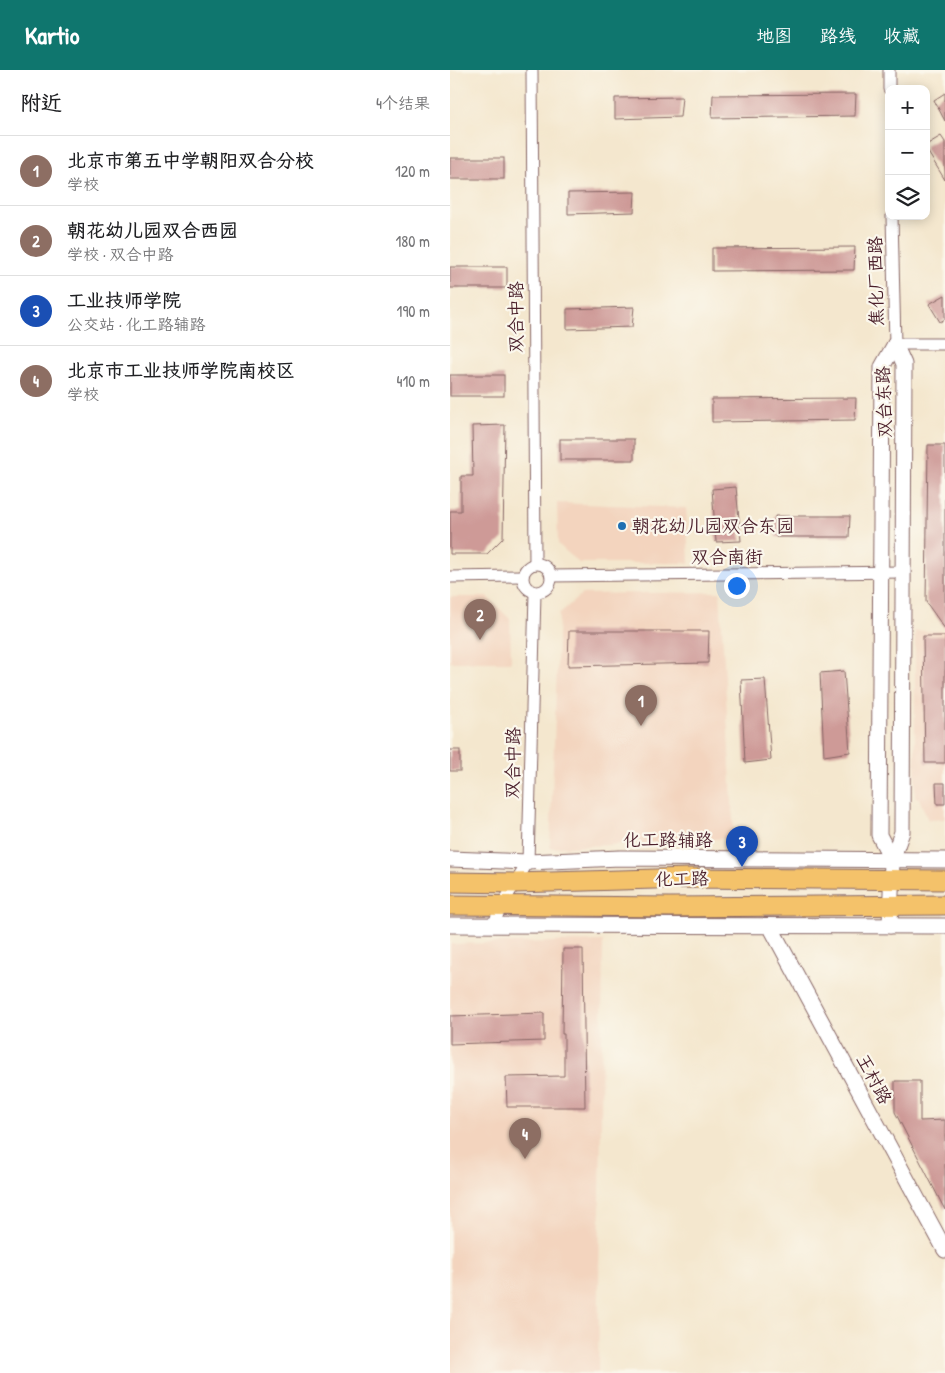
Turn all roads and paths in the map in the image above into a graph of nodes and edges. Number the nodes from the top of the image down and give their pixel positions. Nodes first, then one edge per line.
1 (532, 70) edge
2 (889, 70) edge
3 (889, 85) edge
4 (892, 220) edge
5 (895, 344) junction
6 (945, 344) edge
7 (535, 564) junction
8 (904, 572) junction
9 (881, 573) junction
10 (523, 576) junction
11 (551, 576) junction
12 (450, 577) edge
13 (535, 593) junction
14 (620, 858) junction
15 (450, 859) edge
16 (892, 860) junction
17 (945, 860) edge
18 (528, 862) junction
19 (690, 878) junction
20 (891, 880) junction
21 (945, 880) edge
22 (450, 882) edge
23 (515, 883) junction
24 (450, 904) edge
25 (502, 905) junction
26 (945, 905) edge
27 (890, 906) junction
28 (450, 925) edge
29 (493, 925) junction
30 (770, 926) junction
31 (890, 926) junction
32 (945, 926) edge
33 (945, 1250) edge

1 - 7 street, 双合中路
2 - 3 street
4 - 5 street, 焦化厂西路
5 - 6 street
5 - 8 street, 双台东路
5 - 9 street, 双台东路
7 - 10 street
7 - 11 street
8 - 9 street, 双合南街
8 - 16 street, 双台东路
9 - 11 street, 双合南街
9 - 16 street, 双台东路
10 - 12 street
10 - 13 street
11 - 13 street
13 - 18 street, 双合中路
14 - 16 street, 化工路辅路
14 - 18 street, 化工路辅路
14 - 19 street
15 - 18 street, 化工路辅路
16 - 17 street, 化工路辅路
16 - 20 street
18 - 23 street
19 - 20 main road, 化工路
19 - 23 main road, 化工路
20 - 21 main road, 化工路
20 - 27 street
22 - 23 main road, 化工路
23 - 25 street
24 - 25 main road, 化工路
25 - 27 main road, 化工路
25 - 29 street
26 - 27 main road, 化工路
27 - 31 street
28 - 29 street
29 - 30 street
30 - 31 street
30 - 33 street, 王村路
31 - 32 street

